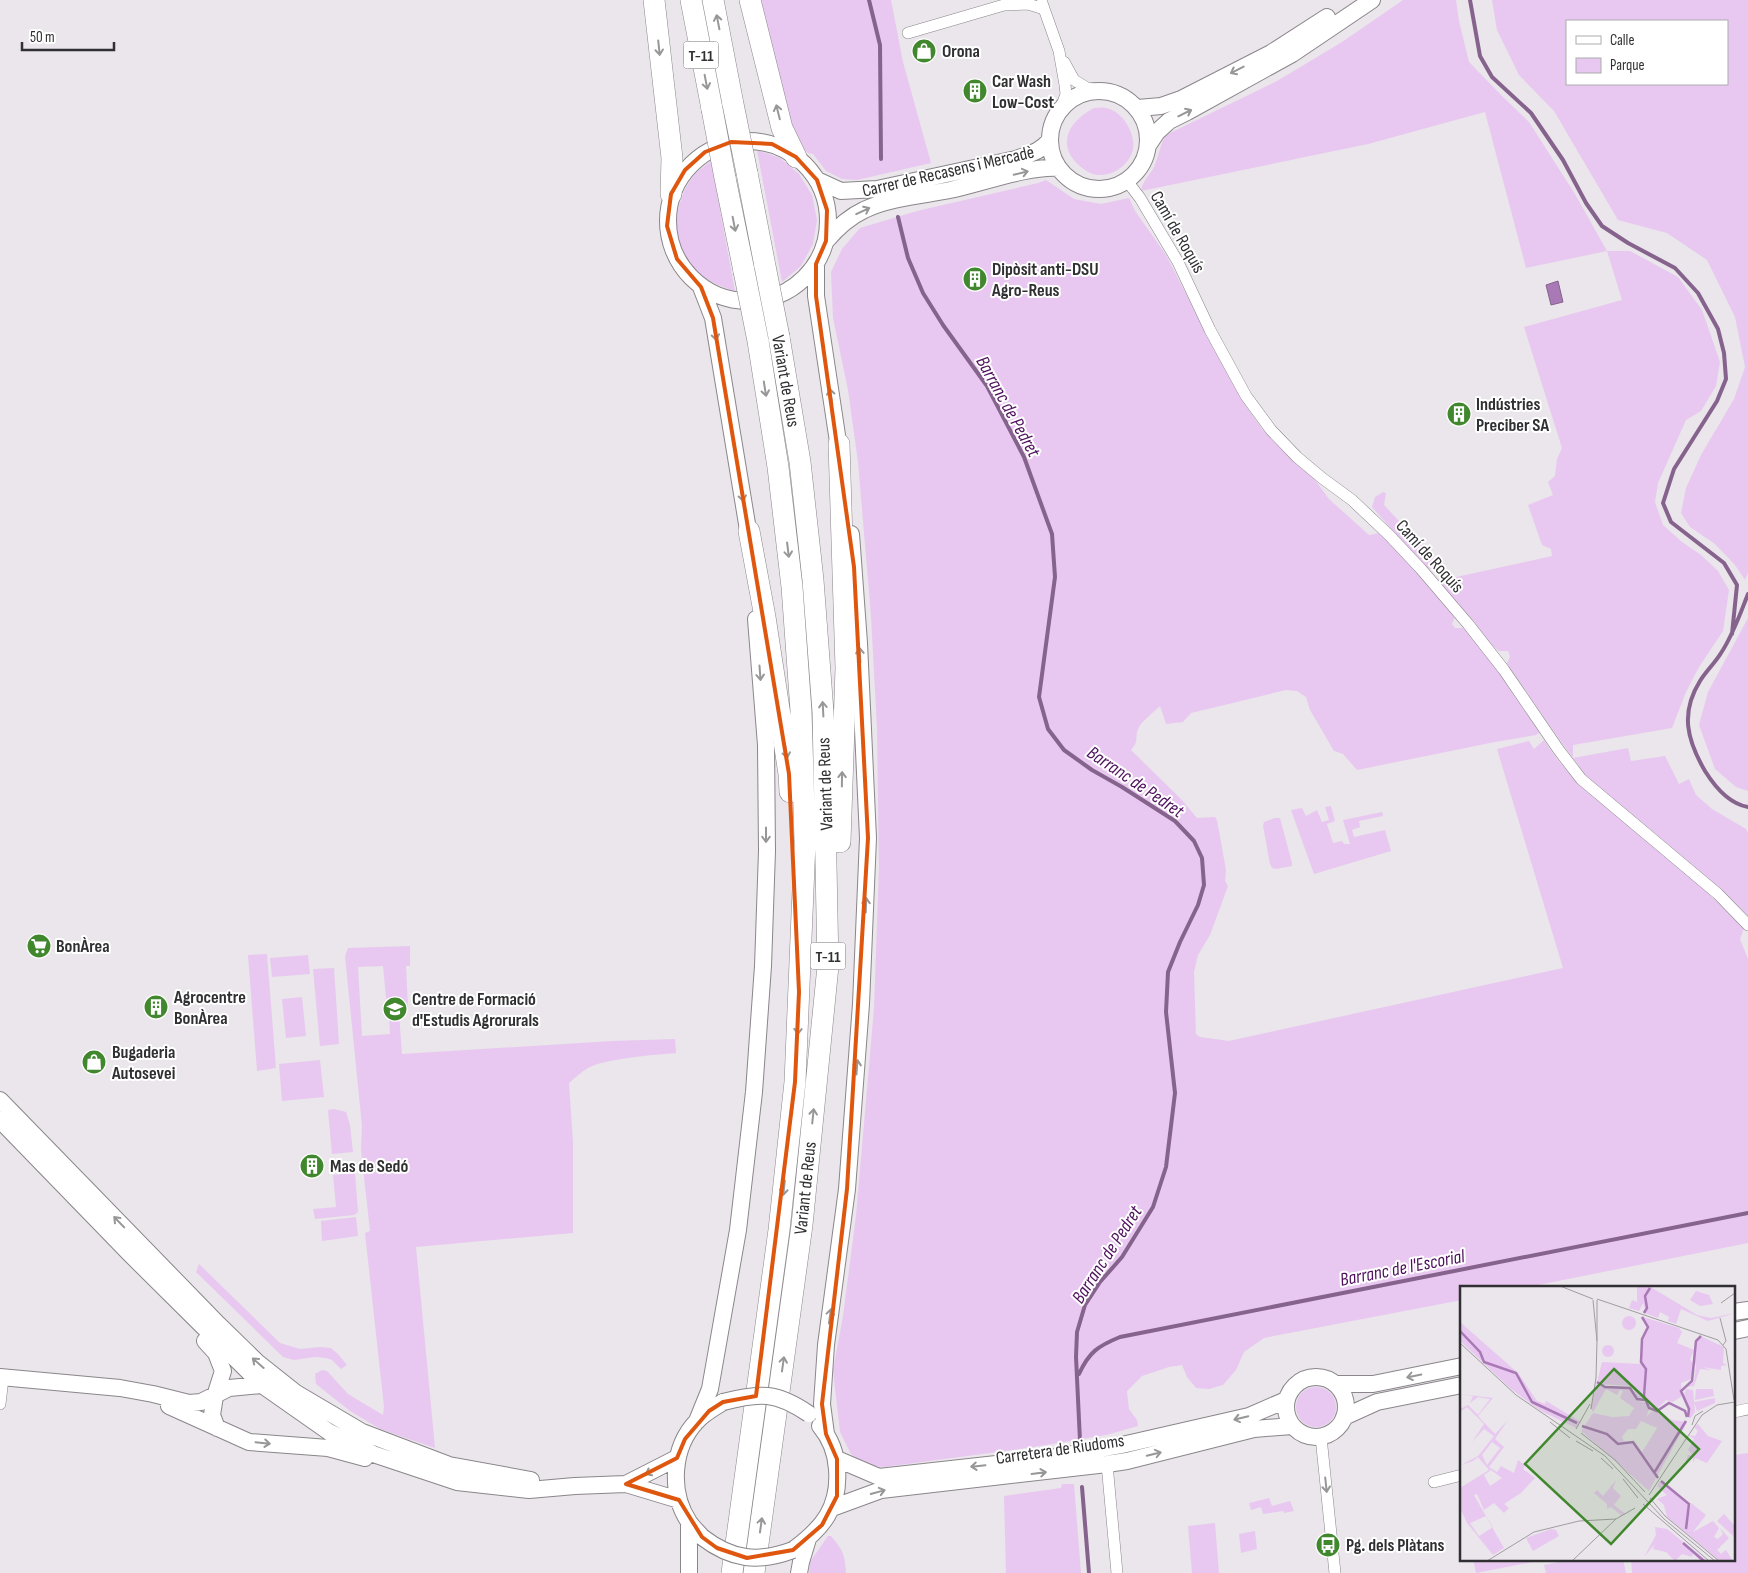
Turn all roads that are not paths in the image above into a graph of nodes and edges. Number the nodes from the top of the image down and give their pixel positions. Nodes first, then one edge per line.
1 (654, 0) edge
2 (691, 0) edge
3 (714, 0) edge
4 (750, 0) edge
5 (1354, 0) edge
6 (1372, 0) edge
7 (1008, 3) edge
8 (1043, 4) edge
9 (908, 33) dead end
10 (1059, 51) junction
11 (1101, 91) junction
12 (1138, 108) junction
13 (1060, 111) junction
14 (1049, 141) junction
15 (1149, 144) junction
16 (796, 157) junction
17 (1060, 168) junction
18 (817, 180) junction
19 (1128, 181) junction
20 (672, 194) junction
21 (826, 241) junction
22 (816, 264) junction
23 (702, 287) junction
24 (838, 444) junction
25 (749, 531) junction
26 (1748, 925) edge
27 (828, 966) junction
28 (799, 992) junction
29 (0, 1100) edge
30 (0, 1110) edge
31 (0, 1120) edge
32 (92, 1214) junction
33 (126, 1249) junction
34 (218, 1324) junction
35 (1460, 1366) edge
36 (2, 1378) edge
37 (1335, 1384) junction
38 (262, 1385) junction
39 (1460, 1385) edge
40 (120, 1388) junction
41 (216, 1396) junction
42 (1286, 1400) junction
43 (0, 1404) edge
44 (1344, 1417) junction
45 (697, 1421) junction
46 (1292, 1426) junction
47 (216, 1428) junction
48 (826, 1434) junction
49 (1321, 1437) junction
50 (677, 1458) junction
51 (837, 1459) junction
52 (1107, 1464) junction
53 (492, 1474) junction
54 (1460, 1476) edge
55 (1434, 1482) dead end
56 (626, 1484) junction
57 (575, 1486) junction
58 (529, 1490) junction
59 (679, 1500) junction
60 (832, 1508) junction
61 (689, 1522) junction
62 (808, 1539) junction
63 (688, 1573) edge
64 (732, 1573) edge
65 (754, 1573) edge
66 (799, 1573) edge
67 (1117, 1573) edge
68 (1335, 1573) edge

1 -> 20 highway
2 -> 28 highway, Variant de Reus / T-11, bridge
27 -> 3 highway, Variant de Reus / T-11, bridge
16 -> 4 highway
5 -> 12 main road
15 -> 6 main road
7 - 8 street
7 - 9 street
8 - 10 street
10 - 11 street
10 - 13 street
11 - 12 main road
11 - 13 main road
12 - 15 main road
13 - 14 main road
14 - 17 main road
14 - 18 main road, Carrer de Recasens i Mercadè
15 - 19 main road
16 - 18 main road
16 - 20 main road
17 - 19 main road
21 -> 17 main road, Carrer de Recasens i Mercadè
18 - 21 main road
19 - 26 street, Camí de Roquís
20 - 23 main road
21 - 22 main road
22 - 23 main road
24 -> 22 main road
23 -> 25 main road
27 -> 24 highway
48 -> 24 main road
25 -> 28 highway
25 -> 45 main road
65 -> 27 highway, Variant de Reus / T-11
28 -> 64 highway, Variant de Reus / T-11
34 -> 29 main road
30 - 32 main road
31 - 32 main road
32 - 33 main road
33 - 34 main road
33 - 38 main road
33 - 41 main road
53 -> 34 main road
35 -> 37 main road
36 - 40 main road
36 - 43 street
37 - 42 main road
37 - 44 main road
38 - 41 main road
38 - 53 main road
38 - 58 main road
39 - 44 main road
40 - 41 main road
40 - 47 main road
41 - 47 main road
42 - 46 main road
42 -> 51 main road, Carretera de Riudoms
44 - 49 main road
45 - 48 main road, bridge
45 - 50 main road
46 - 49 main road
52 -> 46 main road, Carretera de Riudoms
47 -> 58 main road
48 - 51 main road
49 -> 68 street
50 -> 56 main road
50 - 59 main road
51 - 60 main road
60 -> 52 main road, Carretera de Riudoms
52 - 67 street
53 - 57 main road
54 - 55 street
56 - 57 main road
56 - 59 main road
57 - 58 main road
59 - 61 main road
60 - 62 main road
61 - 62 main road, bridge
61 - 63 main road
62 - 66 main road

